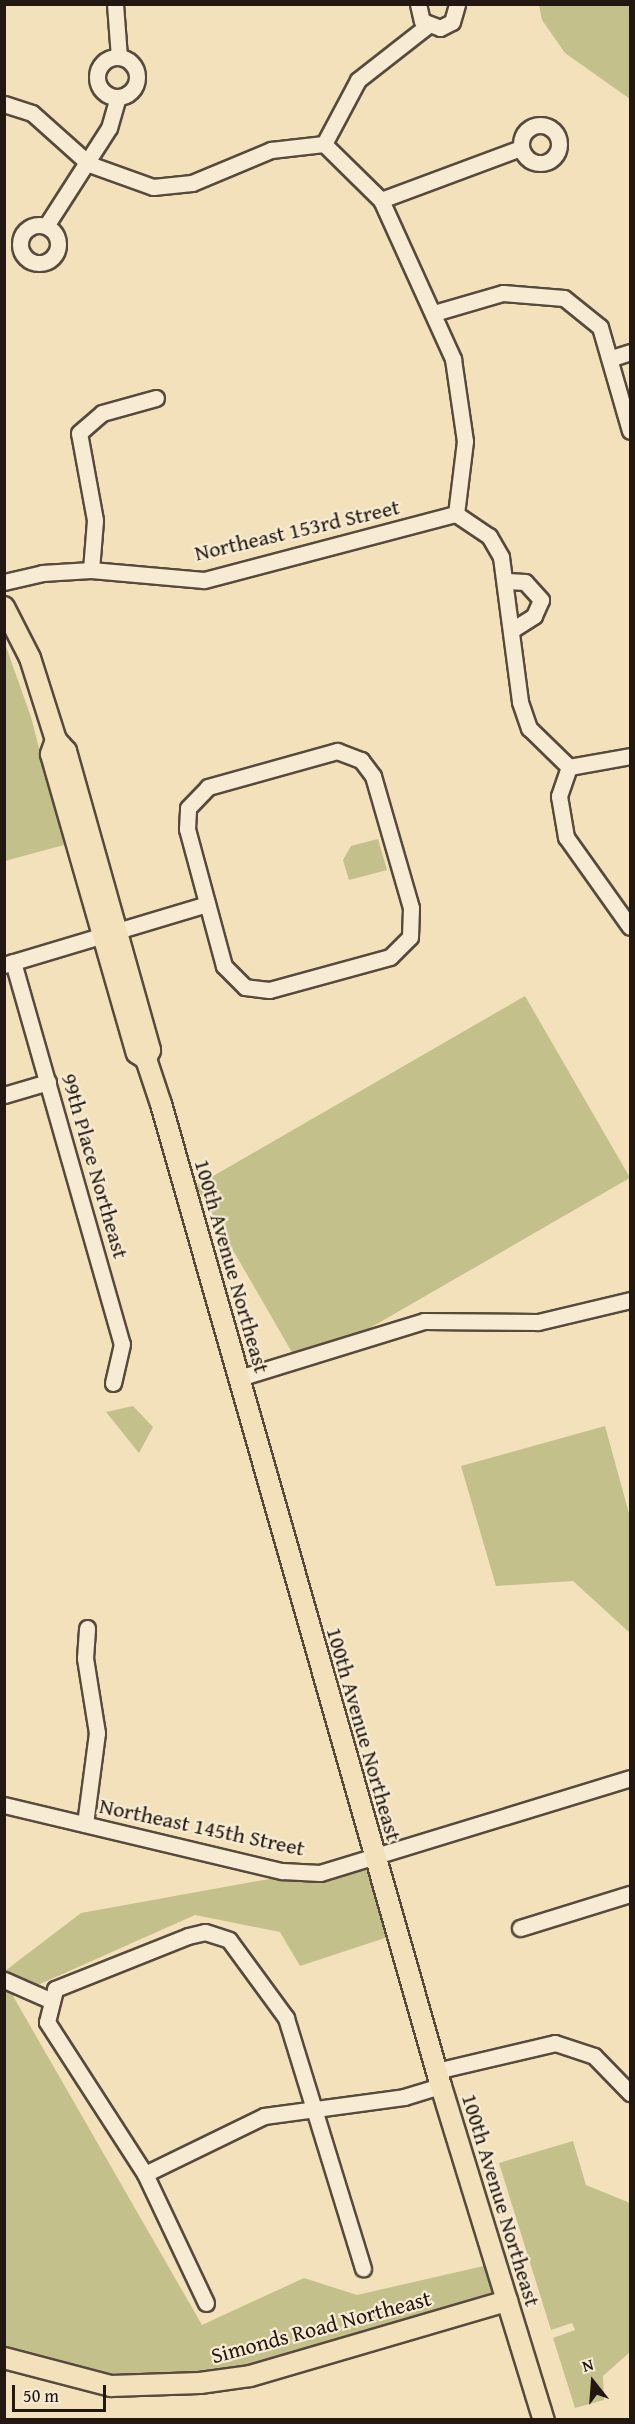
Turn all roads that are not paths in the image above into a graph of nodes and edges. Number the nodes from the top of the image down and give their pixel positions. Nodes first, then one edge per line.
1 (115, 4) edge
2 (418, 4) edge
3 (457, 4) edge
4 (427, 26) junction
5 (119, 57) junction
6 (118, 97) junction
7 (4, 104) edge
8 (324, 144) junction
9 (521, 148) dead end
10 (89, 165) junction
11 (381, 200) junction
12 (46, 226) dead end
13 (434, 313) junction
14 (630, 352) edge
15 (612, 358) junction
16 (156, 398) dead end
17 (630, 430) edge
18 (456, 514) junction
19 (91, 570) junction
20 (507, 581) junction
21 (4, 582) edge
22 (4, 607) edge
23 (513, 630) junction
24 (630, 756) edge
25 (569, 767) junction
26 (207, 904) junction
27 (630, 927) edge
28 (111, 933) junction
29 (9, 963) edge
30 (48, 1082) junction
31 (4, 1095) edge
32 (630, 1300) edge
33 (239, 1378) junction
34 (113, 1383) dead end
35 (87, 1628) dead end
36 (630, 1778) edge
37 (4, 1805) edge
38 (85, 1824) junction
39 (374, 1858) junction
40 (630, 1894) edge
41 (520, 1928) dead end
42 (4, 1980) edge
43 (52, 2001) junction
44 (438, 2078) junction
45 (630, 2093) edge
46 (312, 2109) junction
47 (145, 2174) junction
48 (363, 2268) dead end
49 (507, 2301) junction
50 (206, 2303) dead end
51 (4, 2358) edge
52 (544, 2420) edge

1 - 5 street
2 - 4 street
3 - 4 street
4 - 8 street
5 - 6 street
5 - 6 street
6 - 10 street
7 - 10 street
8 - 10 street
8 - 11 street
9 - 11 street
10 - 12 street
11 - 13 street
13 - 15 street
13 - 18 street
14 - 15 street
15 - 17 street
16 - 19 street
18 - 19 street, Northeast 153rd Street
18 - 20 street
19 - 21 street, Northeast 153rd Street
20 - 23 street
20 - 23 street
22 - 28 main road, 100th Avenue Northeast
23 - 25 street
24 - 25 street
25 - 27 street
26 - 26 street
26 - 28 street
28 - 29 street
28 - 33 main road, 100th Avenue Northeast
29 - 30 street, 99th Place Northeast
30 - 31 street
30 - 34 street, 99th Place Northeast
32 - 33 street
33 - 39 main road, 100th Avenue Northeast
35 - 38 street
36 - 39 street, Northeast 145th Street
37 - 38 street, Northeast 145th Street
38 - 39 street, Northeast 145th Street
39 - 44 main road, 100th Avenue Northeast
40 - 41 street
42 - 43 street
43 - 46 street
43 - 47 street
44 - 45 street
44 - 46 street
44 - 49 main road, 100th Avenue Northeast
46 - 47 street
46 - 48 street
47 - 50 street
49 - 51 main road, Simonds Road Northeast
49 - 52 main road, 100th Avenue Northeast

